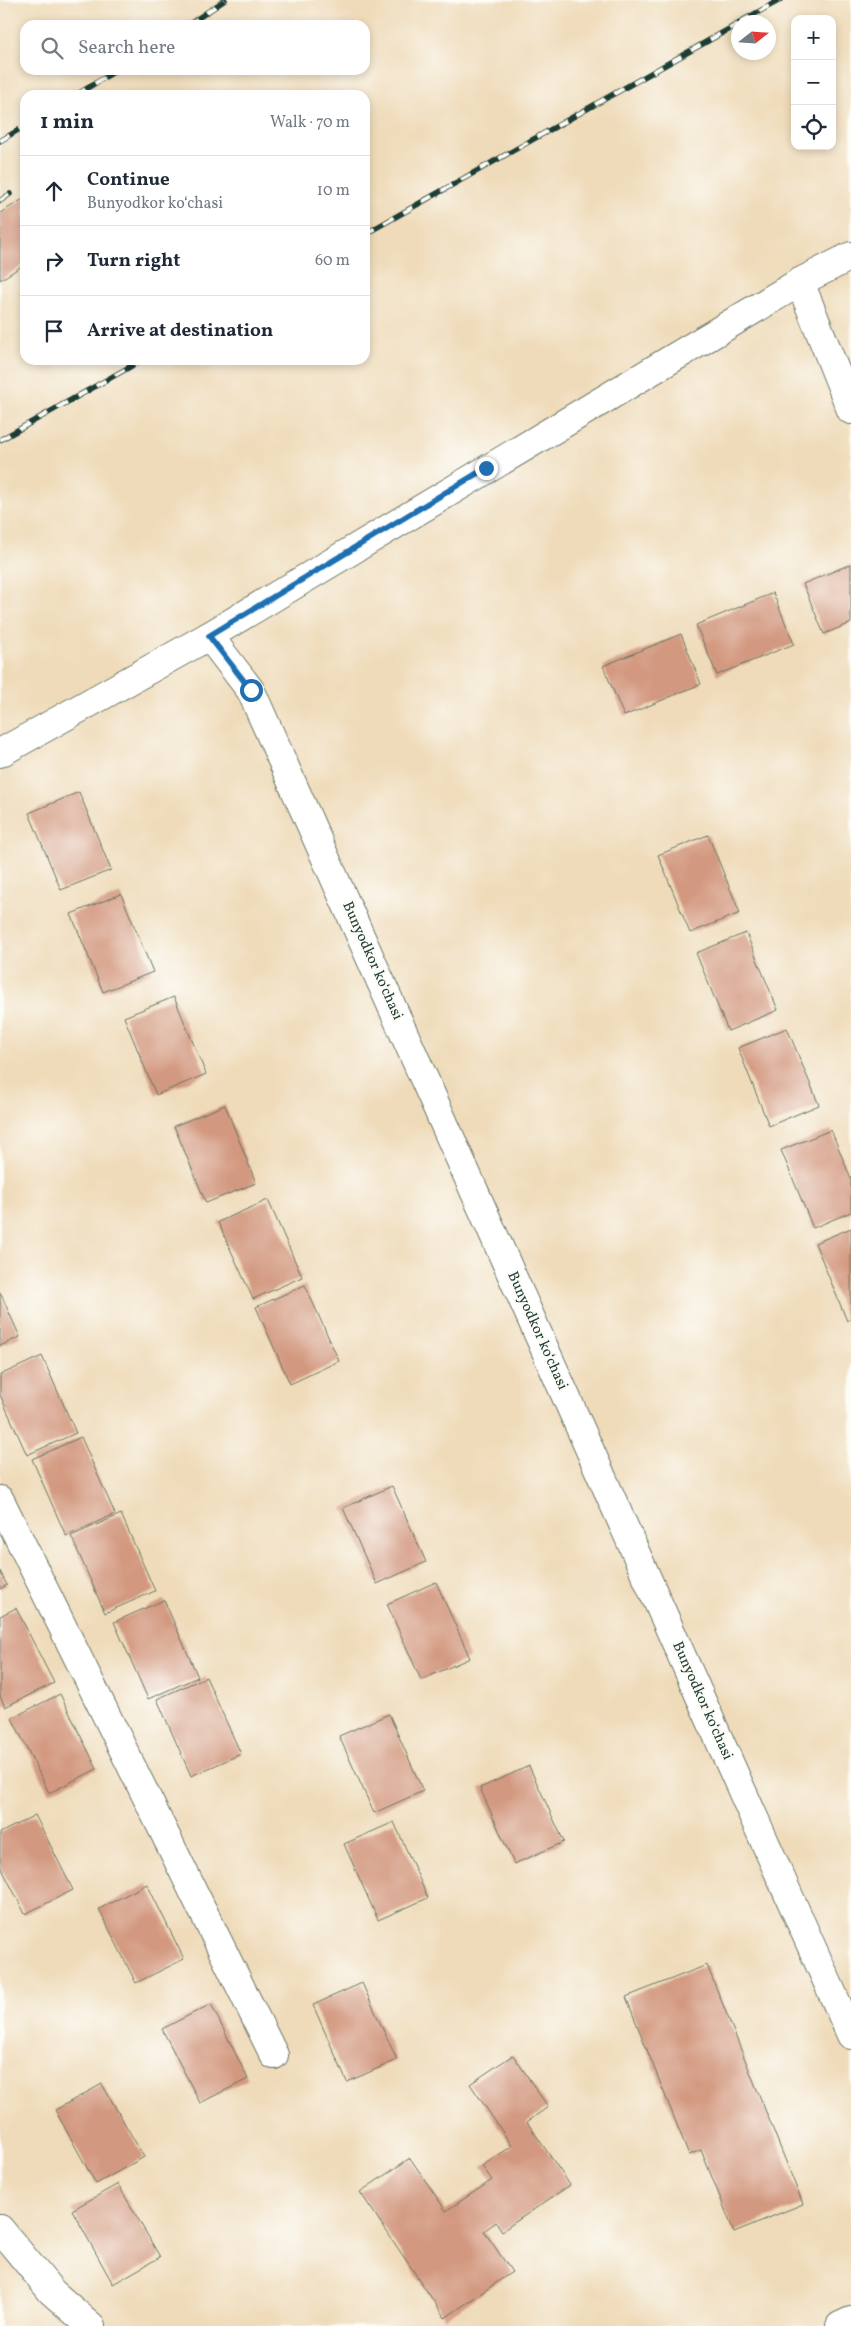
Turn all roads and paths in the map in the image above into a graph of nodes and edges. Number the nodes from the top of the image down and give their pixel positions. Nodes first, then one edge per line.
1 (851, 256) edge
2 (800, 282) junction
3 (851, 410) edge
4 (209, 636) junction
5 (0, 753) edge
6 (0, 1500) edge
7 (851, 2035) edge
8 (274, 2055) dead end
9 (0, 2229) edge
10 (851, 2321) edge
11 (91, 2326) edge
12 (840, 2326) edge

1 - 2 street
2 - 3 street
2 - 4 street
4 - 5 street
4 - 7 street, Bunyodkor koʻchasi
6 - 8 street
9 - 11 street
10 - 12 street

